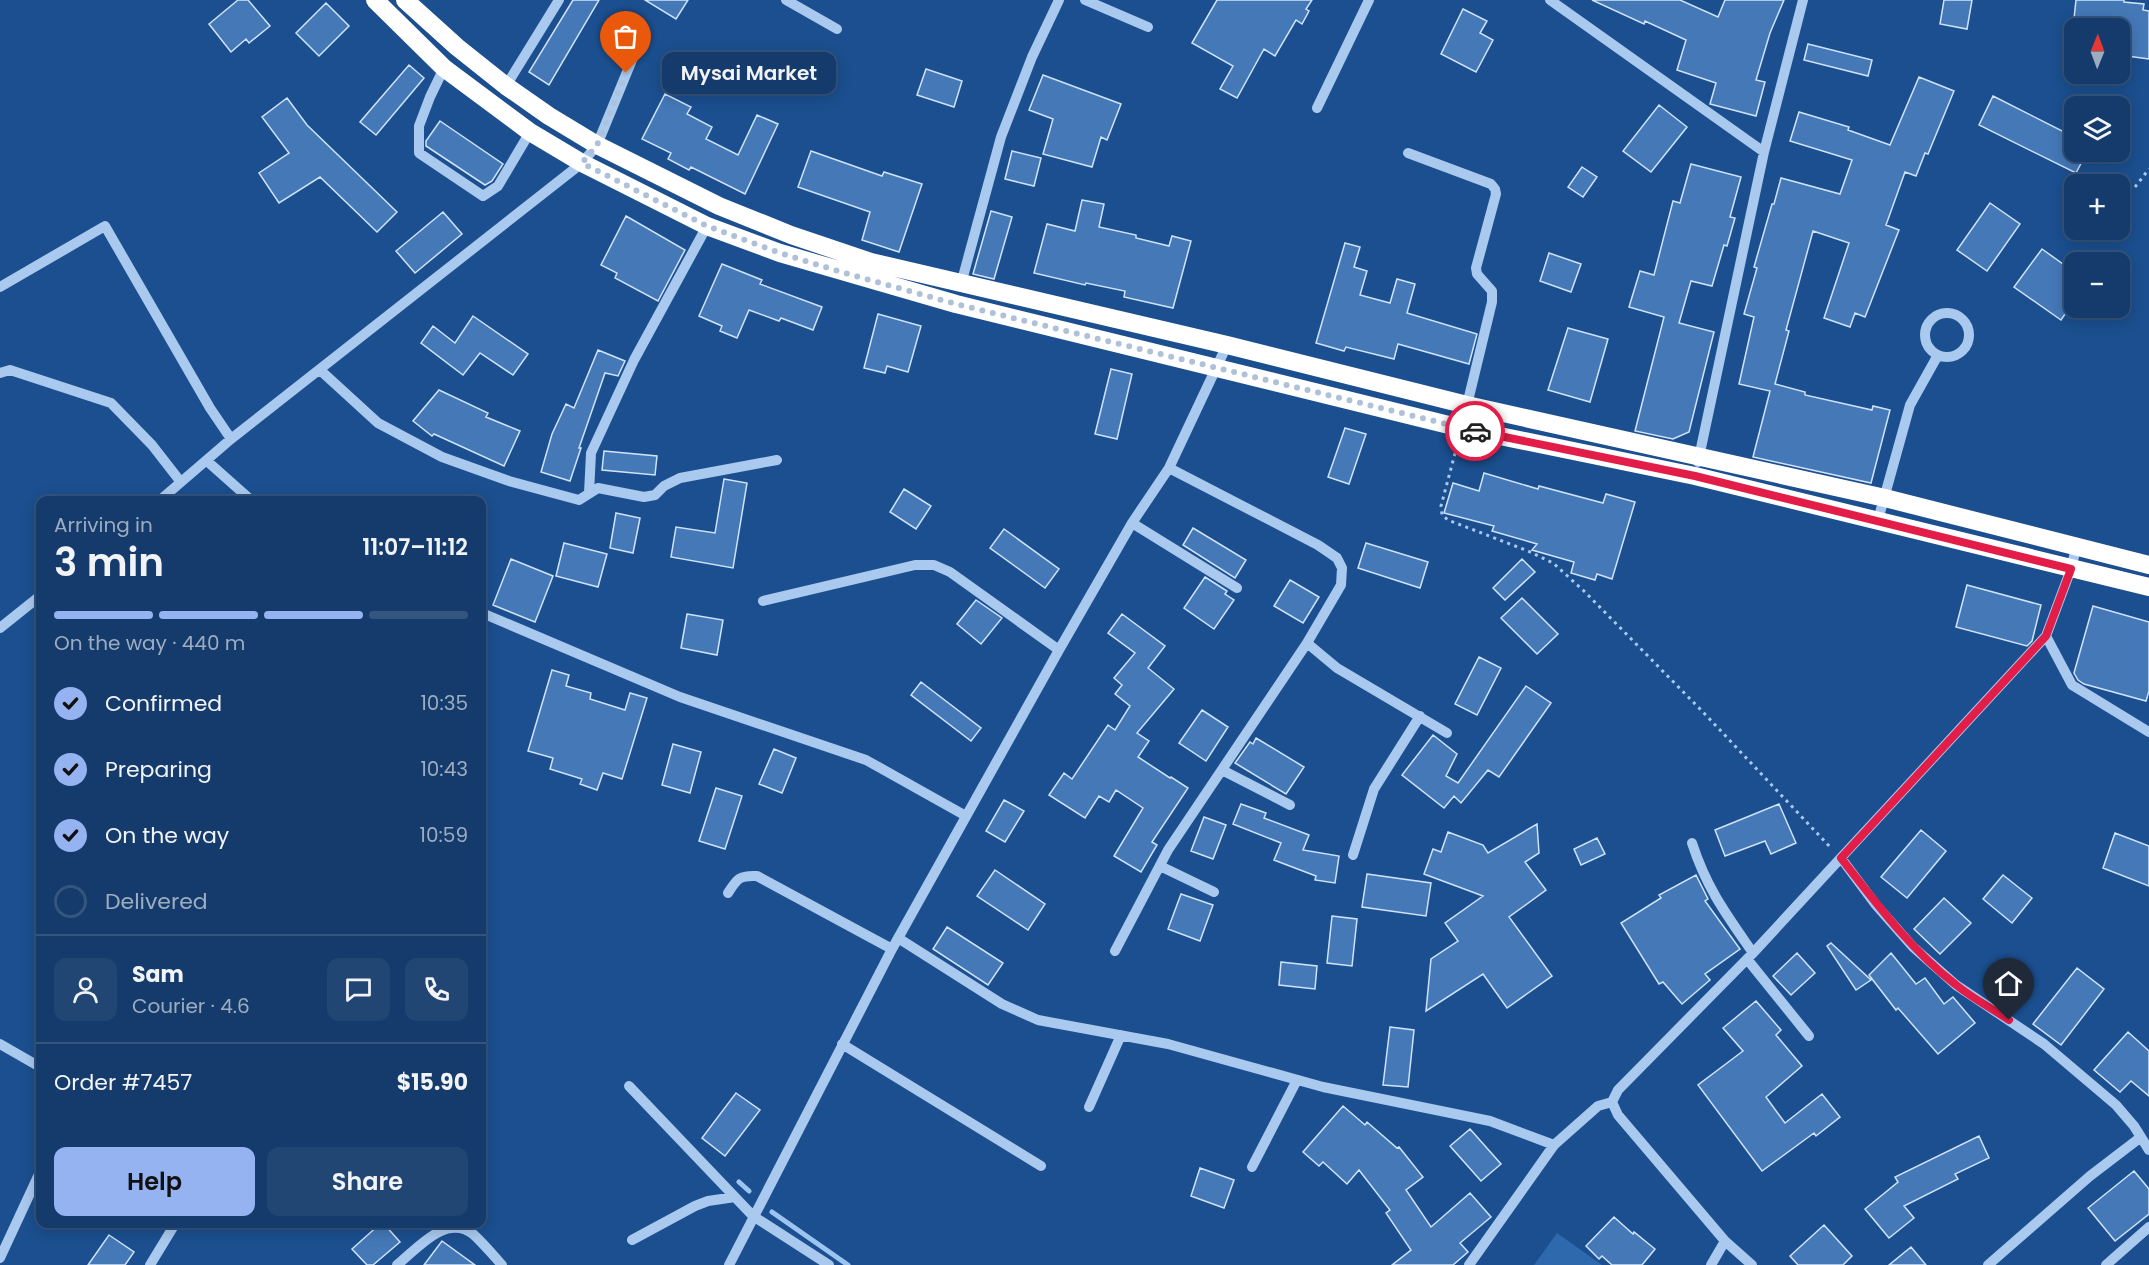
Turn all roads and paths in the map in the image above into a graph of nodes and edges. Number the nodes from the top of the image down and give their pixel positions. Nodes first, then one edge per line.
1 (375, 0) edge
2 (405, 0) edge
3 (559, 0) edge
4 (786, 0) edge
5 (1059, 0) edge
6 (1085, 0) edge
7 (1369, 0) edge
8 (1550, 0) edge
9 (1803, 0) edge
10 (1148, 27) dead end
11 (837, 29) dead end
12 (634, 55) dead end
13 (444, 68) junction
14 (506, 86) junction
15 (1317, 108) dead end
16 (530, 132) junction
17 (597, 145) junction
18 (1764, 152) junction
19 (1408, 153) dead end
20 (582, 163) junction
21 (2149, 170) edge
22 (2134, 188) dead end
23 (707, 226) junction
24 (961, 284) junction
25 (0, 287) edge
26 (1227, 345) junction
27 (1938, 356) junction
28 (1216, 368) junction
29 (320, 370) junction
30 (0, 373) edge
31 (1467, 405) junction
32 (1461, 428) junction
33 (231, 439) junction
34 (1699, 456) junction
35 (777, 460) dead end
36 (207, 461) junction
37 (1169, 468) junction
38 (1695, 476) junction
39 (180, 481) junction
40 (589, 493) junction
41 (164, 496) edge
42 (246, 496) edge
43 (1885, 498) junction
44 (1878, 520) junction
45 (1132, 523) junction
46 (2076, 548) junction
47 (2149, 565) edge
48 (2071, 569) junction
49 (2149, 587) edge
50 (1237, 588) dead end
51 (36, 599) edge
52 (763, 601) dead end
53 (486, 615) edge
54 (0, 628) edge
55 (2046, 636) junction
56 (1307, 643) junction
57 (1059, 650) junction
58 (1420, 716) junction
59 (2149, 732) edge
60 (1447, 733) dead end
61 (1222, 770) junction
62 (1290, 805) dead end
63 (966, 816) junction
64 (1692, 843) dead end
65 (1353, 855) dead end
66 (1841, 858) junction
67 (1160, 866) junction
68 (1214, 892) dead end
69 (729, 893) dead end
70 (898, 938) junction
71 (892, 950) junction
72 (1115, 951) dead end
73 (1750, 956) junction
74 (1121, 1035) junction
75 (1809, 1036) dead end
76 (0, 1044) edge
77 (842, 1044) junction
78 (36, 1065) edge
79 (1297, 1080) junction
80 (629, 1086) dead end
81 (1612, 1102) junction
82 (1089, 1107) dead end
83 (2141, 1137) junction
84 (1554, 1146) junction
85 (2149, 1150) edge
86 (1041, 1166) dead end
87 (1252, 1167) dead end
88 (36, 1181) edge
89 (735, 1197) junction
90 (753, 1216) junction
91 (2149, 1227) edge
92 (173, 1228) edge
93 (447, 1228) edge
94 (461, 1228) edge
95 (632, 1240) dead end
96 (1725, 1242) junction
97 (0, 1258) edge
98 (150, 1265) edge
99 (397, 1265) edge
100 (502, 1265) edge
101 (729, 1265) edge
102 (829, 1265) edge
103 (1469, 1265) edge
104 (1711, 1265) edge
105 (1752, 1265) edge
106 (1988, 1265) edge
107 (2106, 1265) edge

1 - 13 highway
2 - 14 highway
3 - 14 street
4 - 11 street
5 - 24 street
6 - 10 street
7 - 15 street
8 - 18 street
9 - 18 street
12 - 17 street
13 - 16 highway
13 - 16 street
14 - 17 highway
16 - 20 highway
17 - 20 street
17 - 24 highway
18 - 34 street
19 - 31 street
20 - 23 highway
20 - 29 street
21 - 22 path
23 - 28 highway
23 - 40 street
24 - 26 highway
25 - 33 street
26 - 28 street
26 - 31 highway
27 - 27 street
27 - 43 street
28 - 32 highway
28 - 37 street
29 - 33 street
29 - 40 street
30 - 39 street
31 - 34 highway
32 - 38 highway
32 - 66 path
33 - 36 street
34 - 38 street
34 - 43 highway
35 - 40 street
36 - 39 street
36 - 42 street
37 - 45 street
37 - 56 street
38 - 44 highway
39 - 41 street
43 - 44 street
43 - 46 highway
44 - 48 highway
45 - 50 street
45 - 57 street
46 - 47 highway
46 - 48 street
48 - 49 highway
48 - 55 street
51 - 54 street
52 - 57 street
53 - 63 street
55 - 59 street
55 - 66 street
56 - 58 street
56 - 61 street
57 - 63 street
58 - 60 street
58 - 65 street
61 - 62 street
61 - 67 street
63 - 70 street
64 - 73 street
66 - 73 street
66 - 83 street
67 - 68 street
67 - 72 street
69 - 71 street
70 - 71 street
70 - 74 street
71 - 77 street
73 - 75 street
73 - 81 street
74 - 79 street
74 - 82 street
76 - 78 street
77 - 86 street
77 - 90 street
79 - 84 street
79 - 87 street
80 - 89 street
81 - 84 street
81 - 96 street
83 - 85 street
83 - 106 street
84 - 103 street
88 - 97 street
89 - 90 street
89 - 95 street
90 - 101 street
90 - 102 street
91 - 107 street
92 - 98 street
93 - 99 street
94 - 100 street
96 - 104 street
96 - 105 street

